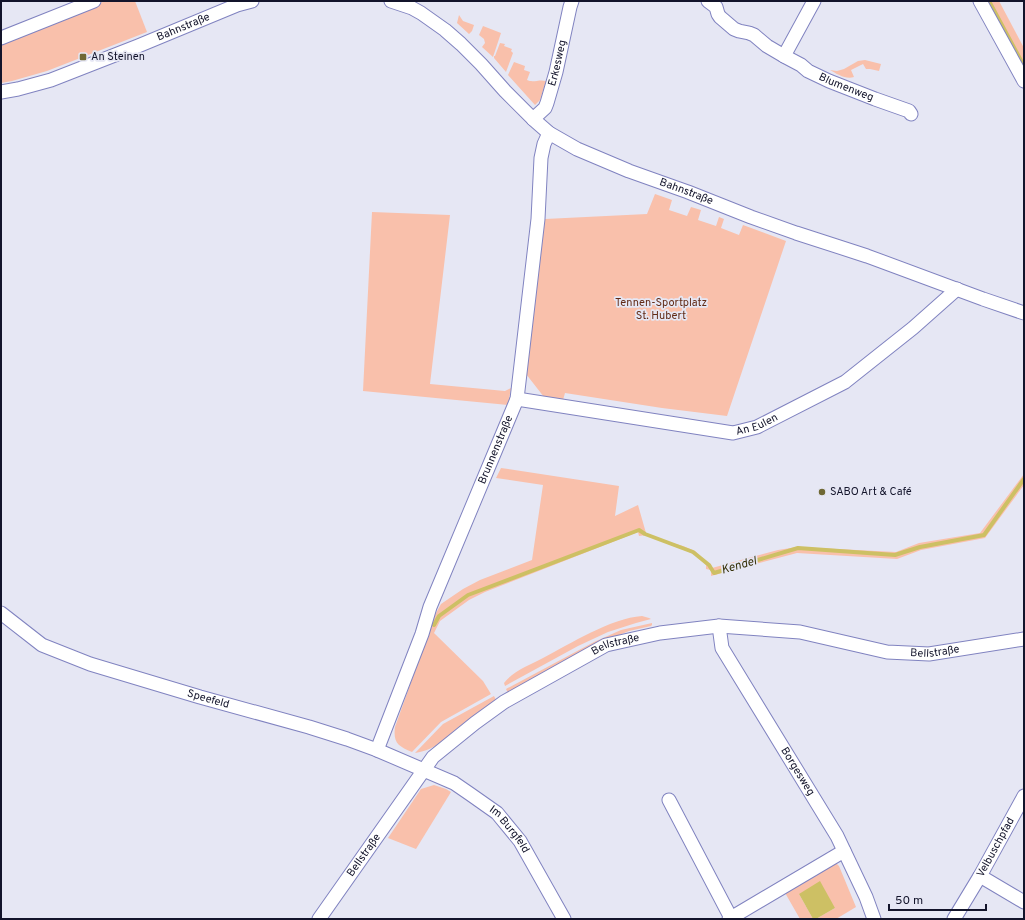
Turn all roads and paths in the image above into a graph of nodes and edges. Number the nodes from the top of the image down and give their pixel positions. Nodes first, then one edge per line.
1 (94, 1) edge
2 (252, 1) edge
3 (391, 1) edge
4 (572, 1) edge
5 (814, 1) edge
6 (980, 1) edge
7 (715, 3) edge
8 (413, 4) edge
9 (1, 38) edge
10 (784, 56) junction
11 (1024, 81) edge
12 (1, 92) edge
13 (911, 114) dead end
14 (533, 119) junction
15 (549, 133) junction
16 (957, 290) junction
17 (1024, 313) edge
18 (518, 399) junction
19 (1, 613) edge
20 (719, 626) junction
21 (1024, 639) edge
22 (377, 750) junction
23 (424, 770) junction
24 (1024, 796) edge
25 (670, 800) dead end
26 (844, 851) junction
27 (980, 876) junction
28 (1024, 902) edge
29 (730, 918) edge
30 (319, 919) edge
31 (564, 919) edge
32 (874, 919) edge
33 (954, 919) edge

1 - 9 street
2 - 12 street, Bahnstraße
3 - 8 street, Bahnstraße
4 - 14 street, Erkesweg
5 - 10 street
6 - 11 street
7 - 10 street, Blumenweg
8 - 14 street, Bahnstraße
10 - 13 street, Blumenweg
14 - 15 street, Bahnstraße
15 - 16 street, Bahnstraße
15 - 18 street, Brunnenstraße
16 - 17 street, Bahnstraße
16 - 18 street, An Eulen
18 - 22 street, Brunnenstraße
19 - 22 street, Speefeld
20 - 21 street, Bellstraße
20 - 23 street, Bellstraße
20 - 26 street, Borgesweg
22 - 23 street, Speefeld
23 - 30 street, Bellstraße
23 - 31 street, Im Burgfeld
24 - 27 street, Velbuschpfad
25 - 29 street
26 - 29 street
26 - 32 street, Borgesweg
27 - 28 street
27 - 33 street, Velbuschpfad

